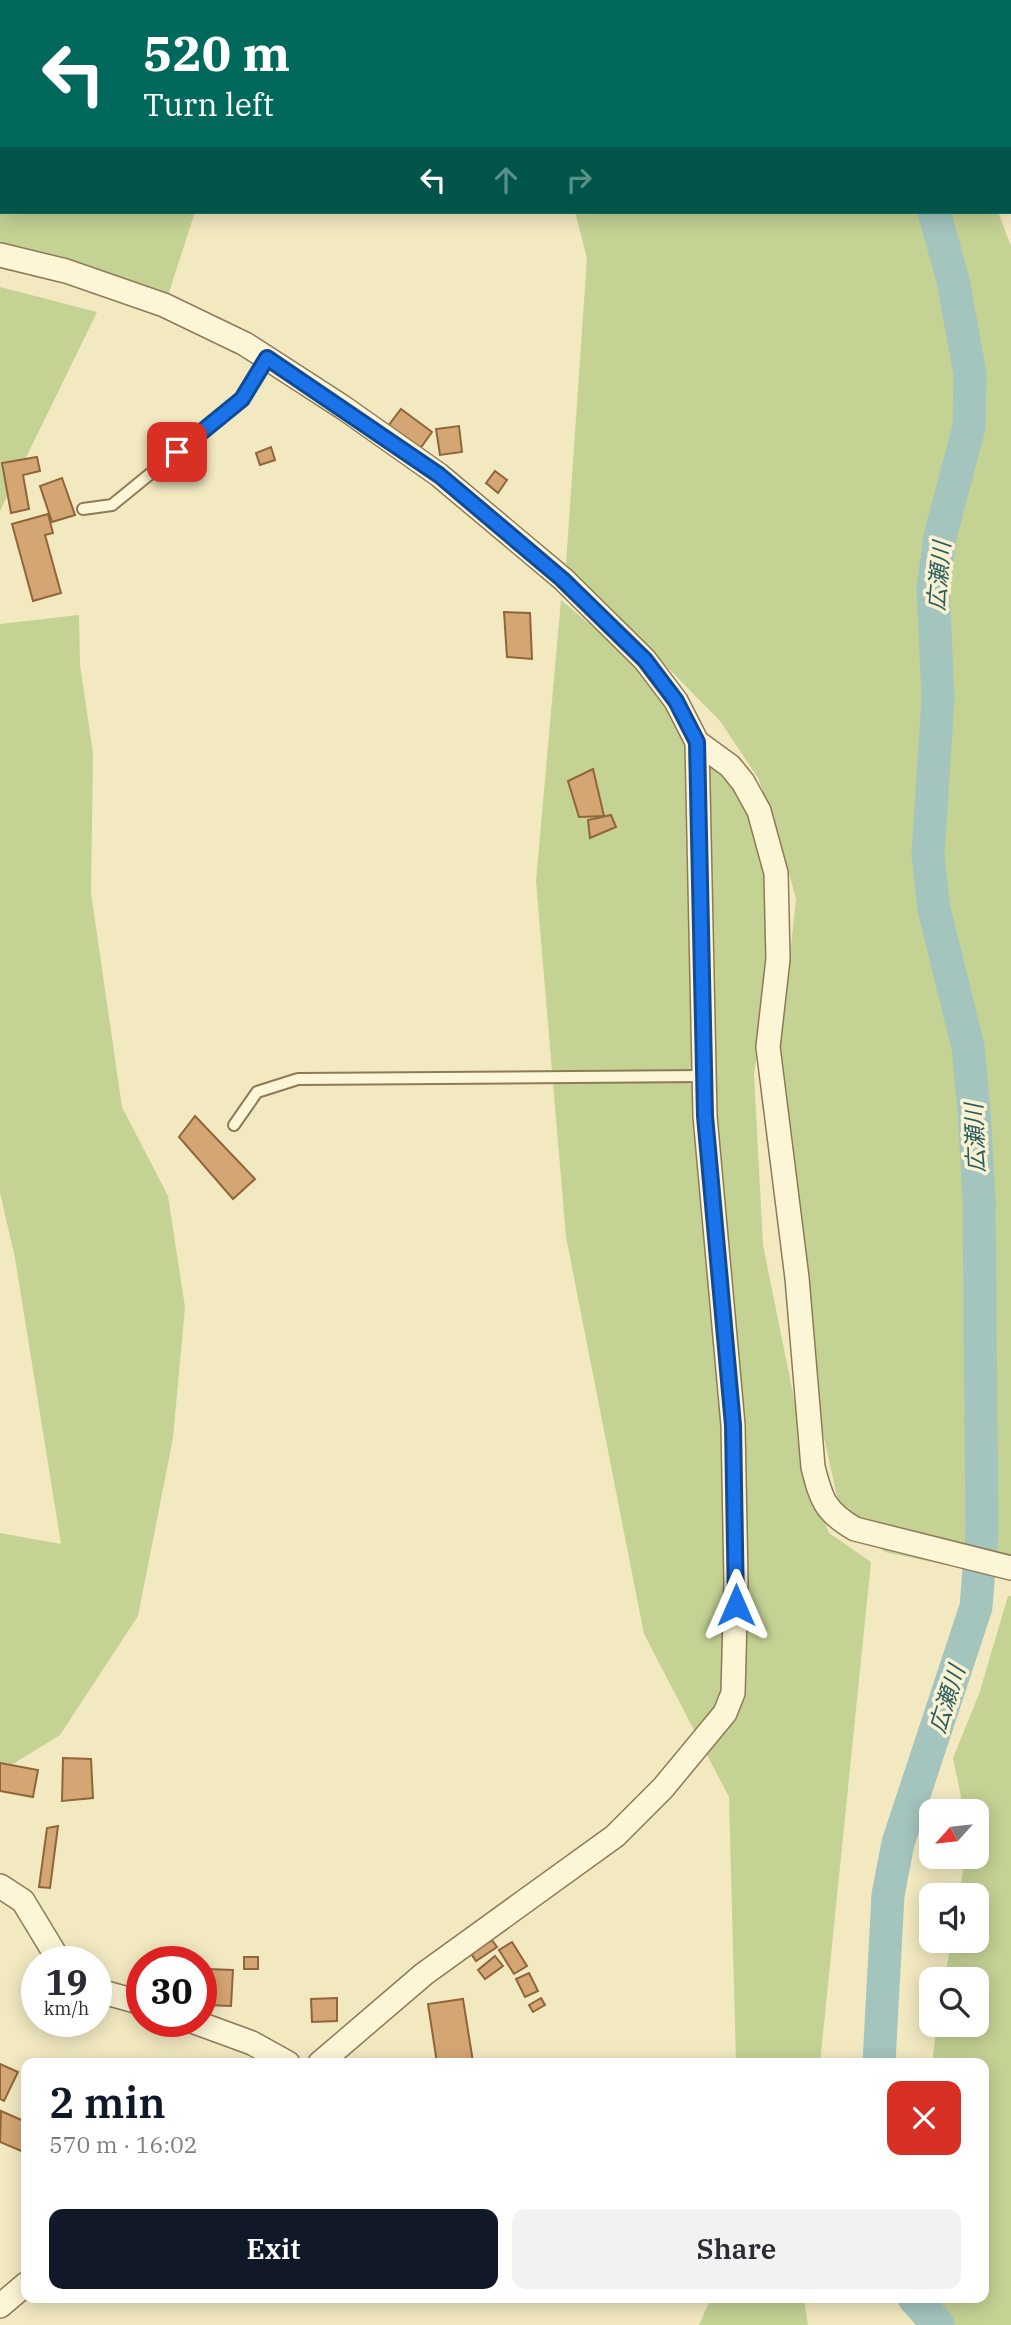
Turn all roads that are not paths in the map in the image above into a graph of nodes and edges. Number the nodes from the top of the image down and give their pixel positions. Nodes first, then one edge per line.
1 (0, 255) edge
2 (267, 358) junction
3 (83, 509) dead end
4 (697, 742) junction
5 (704, 1076) junction
6 (234, 1125) dead end
7 (1011, 1568) edge
8 (0, 1885) edge
9 (50, 1946) edge
10 (217, 2030) edge
11 (279, 2058) edge
12 (326, 2058) edge
13 (21, 2288) edge
14 (0, 2306) edge

1 - 2 street
2 - 3 lane
2 - 4 street
4 - 5 street
4 - 7 street
5 - 6 lane
5 - 12 street
8 - 9 street
10 - 11 street
13 - 14 street

